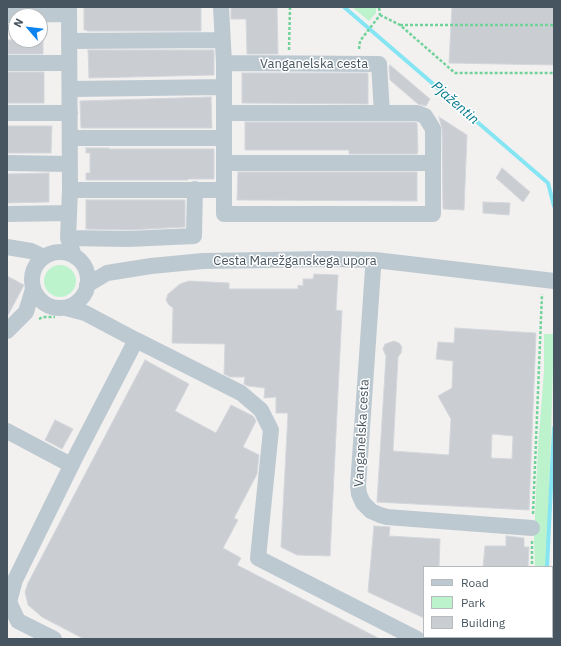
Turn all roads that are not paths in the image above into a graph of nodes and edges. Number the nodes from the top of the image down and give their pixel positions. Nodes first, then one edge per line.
1 (221, 7) edge
2 (69, 11) edge
3 (7, 15) edge
4 (69, 40) junction
5 (222, 40) junction
6 (69, 63) junction
7 (224, 63) junction
8 (7, 64) edge
9 (224, 87) junction
10 (70, 89) junction
11 (7, 113) edge
12 (70, 113) junction
13 (224, 113) junction
14 (382, 113) junction
15 (70, 138) junction
16 (224, 138) junction
17 (7, 163) edge
18 (225, 163) junction
19 (432, 163) junction
20 (70, 164) junction
21 (195, 189) junction
22 (70, 190) junction
23 (224, 190) junction
24 (69, 213) junction
25 (7, 214) edge
26 (68, 238) junction
27 (11, 247) edge
28 (51, 254) junction
29 (375, 260) junction
30 (79, 261) junction
31 (33, 270) junction
32 (107, 273) junction
33 (548, 280) edge
34 (33, 289) junction
35 (85, 291) junction
36 (46, 305) junction
37 (63, 312) junction
38 (85, 313) junction
39 (30, 317) junction
40 (7, 331) edge
41 (136, 340) junction
42 (7, 431) edge
43 (71, 465) junction
44 (532, 528) road end
45 (54, 639) edge
46 (417, 639) edge

1 - 5 street
2 - 3 street
2 - 4 street
4 - 5 street
4 - 6 street
5 - 7 street
6 - 8 street
6 - 10 street
7 - 9 street
7 - 14 street, Vanganelska cesta
9 - 10 street
9 - 13 street
10 - 12 street
11 - 12 street
12 - 15 street
13 - 14 street
13 - 16 street
14 - 19 street
15 - 16 street
15 - 20 street
16 - 18 street
17 - 20 street
18 - 19 street
18 - 23 street
19 - 23 street
20 - 22 street
21 - 22 street
21 - 23 street
21 - 26 street
22 - 24 street
24 - 25 street
24 - 26 street
26 - 28 street
26 - 30 street
27 - 28 street
27 - 31 street
28 - 30 street
28 - 31 street
29 - 32 street, Cesta Marežganskega upora
29 - 33 street, Cesta Marežganskega upora
29 - 44 street, Vanganelska cesta
30 - 32 street, Cesta Marežganskega upora
30 - 35 street
31 - 34 street
32 - 35 street, Cesta Marežganskega upora
34 - 36 street
34 - 39 street
35 - 37 street
35 - 38 street
36 - 37 street
36 - 39 street
37 - 38 street
38 - 41 street
39 - 40 street
41 - 43 street
41 - 46 street
42 - 43 street
43 - 45 street

